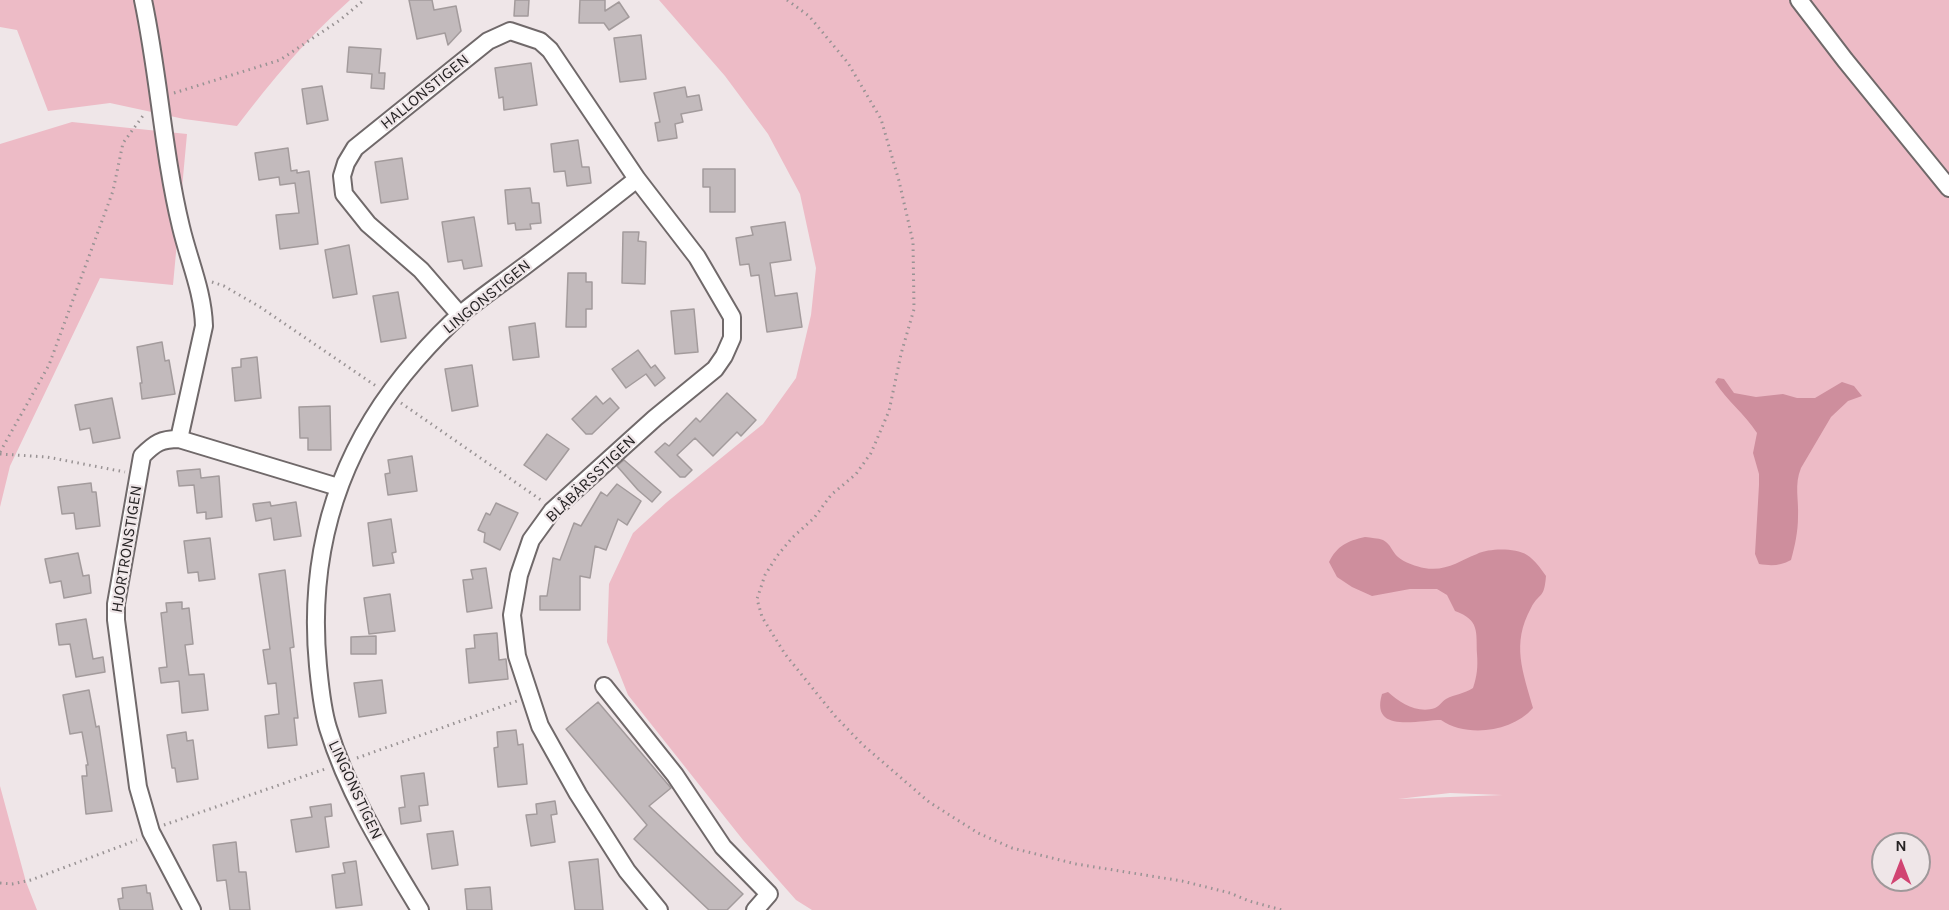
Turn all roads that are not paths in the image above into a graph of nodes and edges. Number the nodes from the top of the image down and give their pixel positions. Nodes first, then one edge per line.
1 (143, 0) edge
2 (1799, 0) edge
3 (637, 179) junction
4 (1949, 188) edge
5 (460, 315) junction
6 (179, 439) junction
7 (338, 487) junction
8 (604, 686) dead end
9 (192, 910) edge
10 (420, 910) edge
11 (659, 910) edge
12 (755, 910) edge

1 - 6 street
2 - 4 street
3 - 5 street, LINGONSTIGEN
3 - 5 street, HALLONSTIGEN
3 - 11 street, BLÅBÄRSSTIGEN
5 - 7 street, LINGONSTIGEN
6 - 7 street
6 - 9 street, HJORTRONSTIGEN
7 - 10 street, LINGONSTIGEN
8 - 12 street

